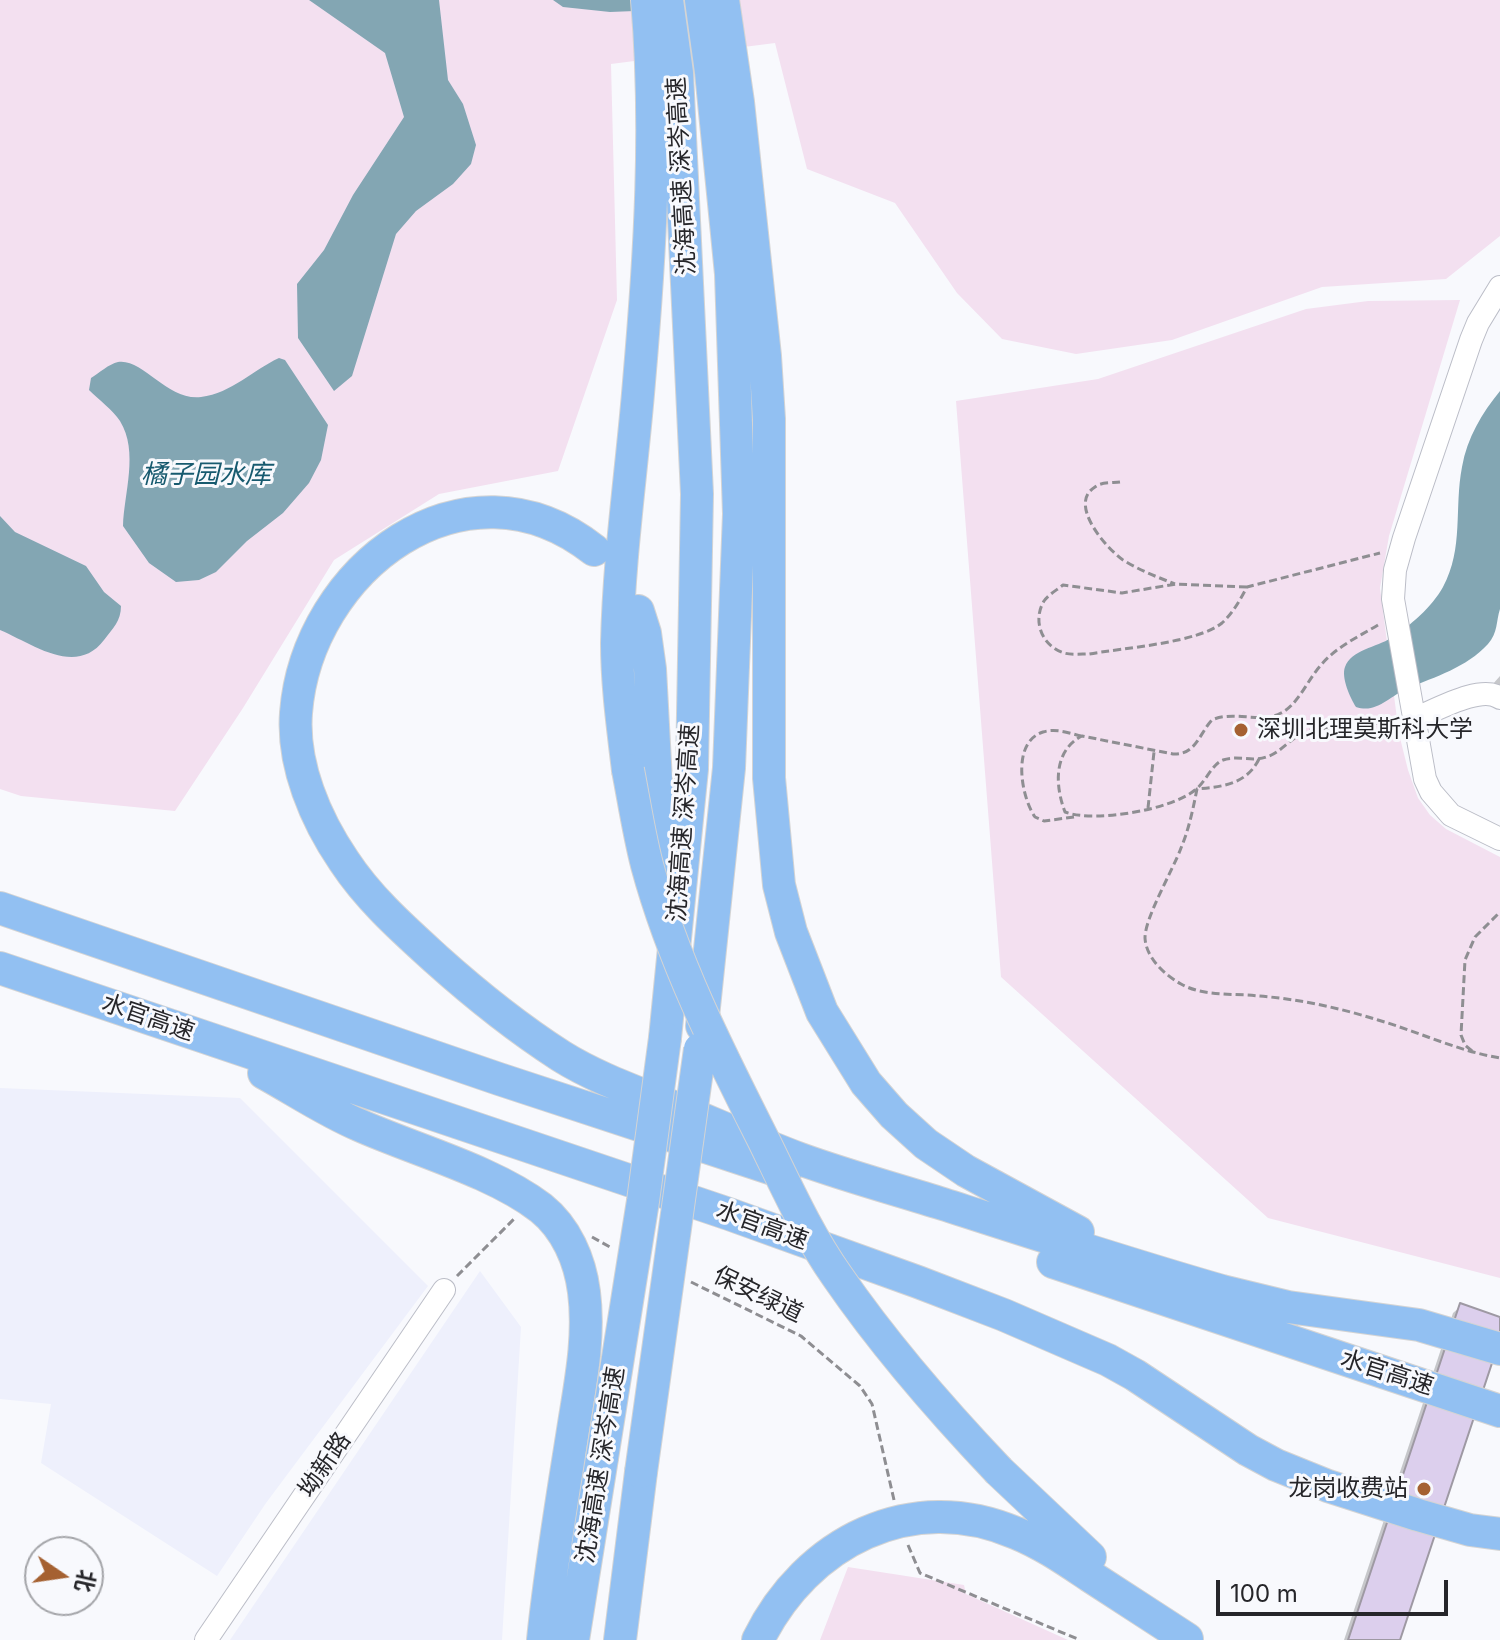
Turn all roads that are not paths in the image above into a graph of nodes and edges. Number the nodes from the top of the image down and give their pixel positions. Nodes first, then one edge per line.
1 (647, 0) edge
2 (667, 0) edge
3 (701, 0) edge
4 (723, 0) edge
5 (722, 70) junction
6 (664, 71) junction
7 (1500, 287) edge
8 (594, 550) dead end
9 (638, 611) dead end
10 (1500, 698) edge
11 (1414, 719) junction
12 (1500, 839) edge
13 (0, 908) edge
14 (0, 968) edge
15 (666, 1029) junction
16 (192, 1033) junction
17 (1159, 1273) junction
18 (444, 1290) road end
19 (1500, 1349) edge
20 (1500, 1411) edge
21 (1485, 1532) edge
22 (1500, 1547) edge
23 (1188, 1639) edge
24 (206, 1640) edge
25 (543, 1640) edge
26 (573, 1640) edge
27 (620, 1640) edge
28 (758, 1640) edge

1 - 6 highway
2 - 6 highway, 沈海高速 深岑高速
3 - 5 highway, 沈海高速 深岑高速
4 - 5 highway
5 - 17 highway
5 - 27 highway, 沈海高速 深岑高速, bridge
6 - 15 highway, 沈海高速 深岑高速
6 - 23 highway, bridge
7 - 11 street
8 - 17 highway
9 - 15 highway
10 - 11 street
11 - 12 street
13 - 20 highway, 水官高速
14 - 16 highway, 水官高速
15 - 26 highway, 沈海高速 深岑高速, bridge
16 - 21 highway, 水官高速
16 - 25 highway
17 - 19 highway
18 - 24 street, 坳新路
21 - 22 highway, 水官高速
23 - 28 highway

